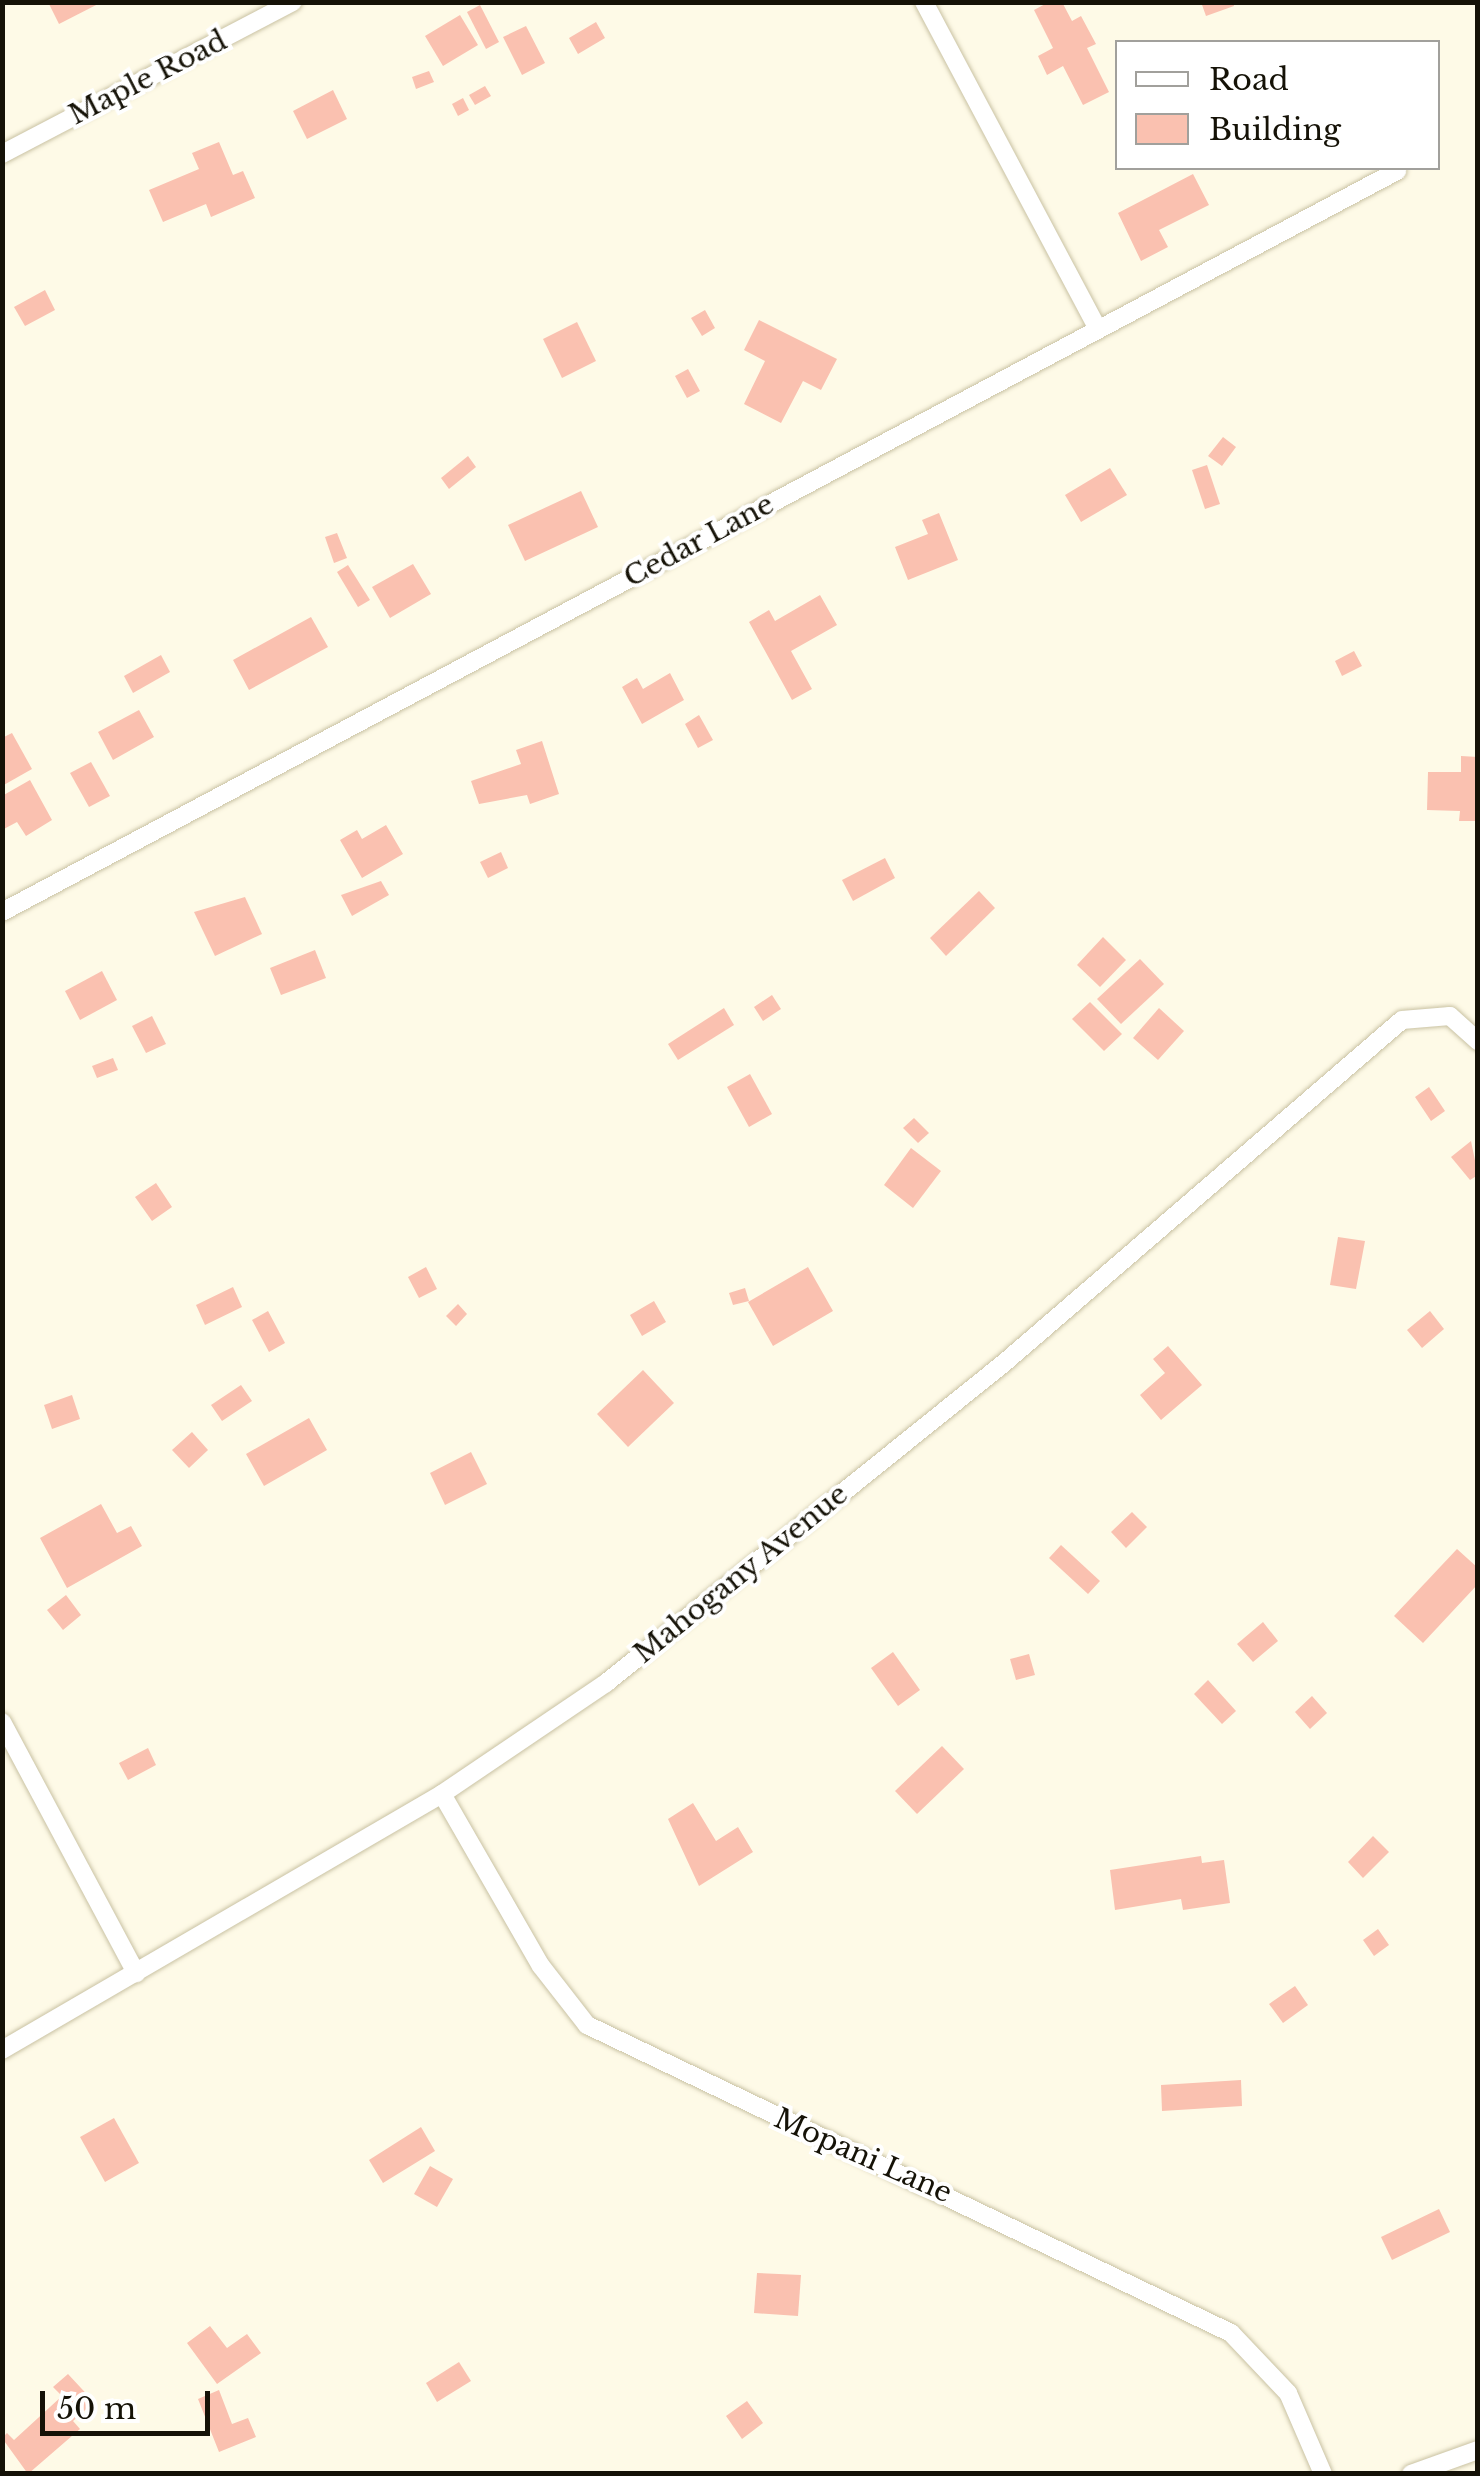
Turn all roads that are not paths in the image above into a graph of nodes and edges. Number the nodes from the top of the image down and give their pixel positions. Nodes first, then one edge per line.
1 (293, 2) edge
2 (924, 2) edge
3 (2, 154) edge
4 (1397, 171) dead end
5 (1098, 328) junction
6 (2, 912) edge
7 (1478, 1041) edge
8 (2, 1722) edge
9 (442, 1794) junction
10 (136, 1973) junction
11 (2, 2050) edge
12 (1478, 2450) edge
13 (1323, 2474) edge
14 (1411, 2474) edge

1 - 3 street, Maple Road
2 - 5 street
4 - 5 street, Cedar Lane
5 - 6 street, Cedar Lane
7 - 9 street, Mahogany Avenue
8 - 10 street
9 - 10 street, Mahogany Avenue
9 - 13 street, Mopani Lane
10 - 11 street, Mahogany Avenue
12 - 14 street

